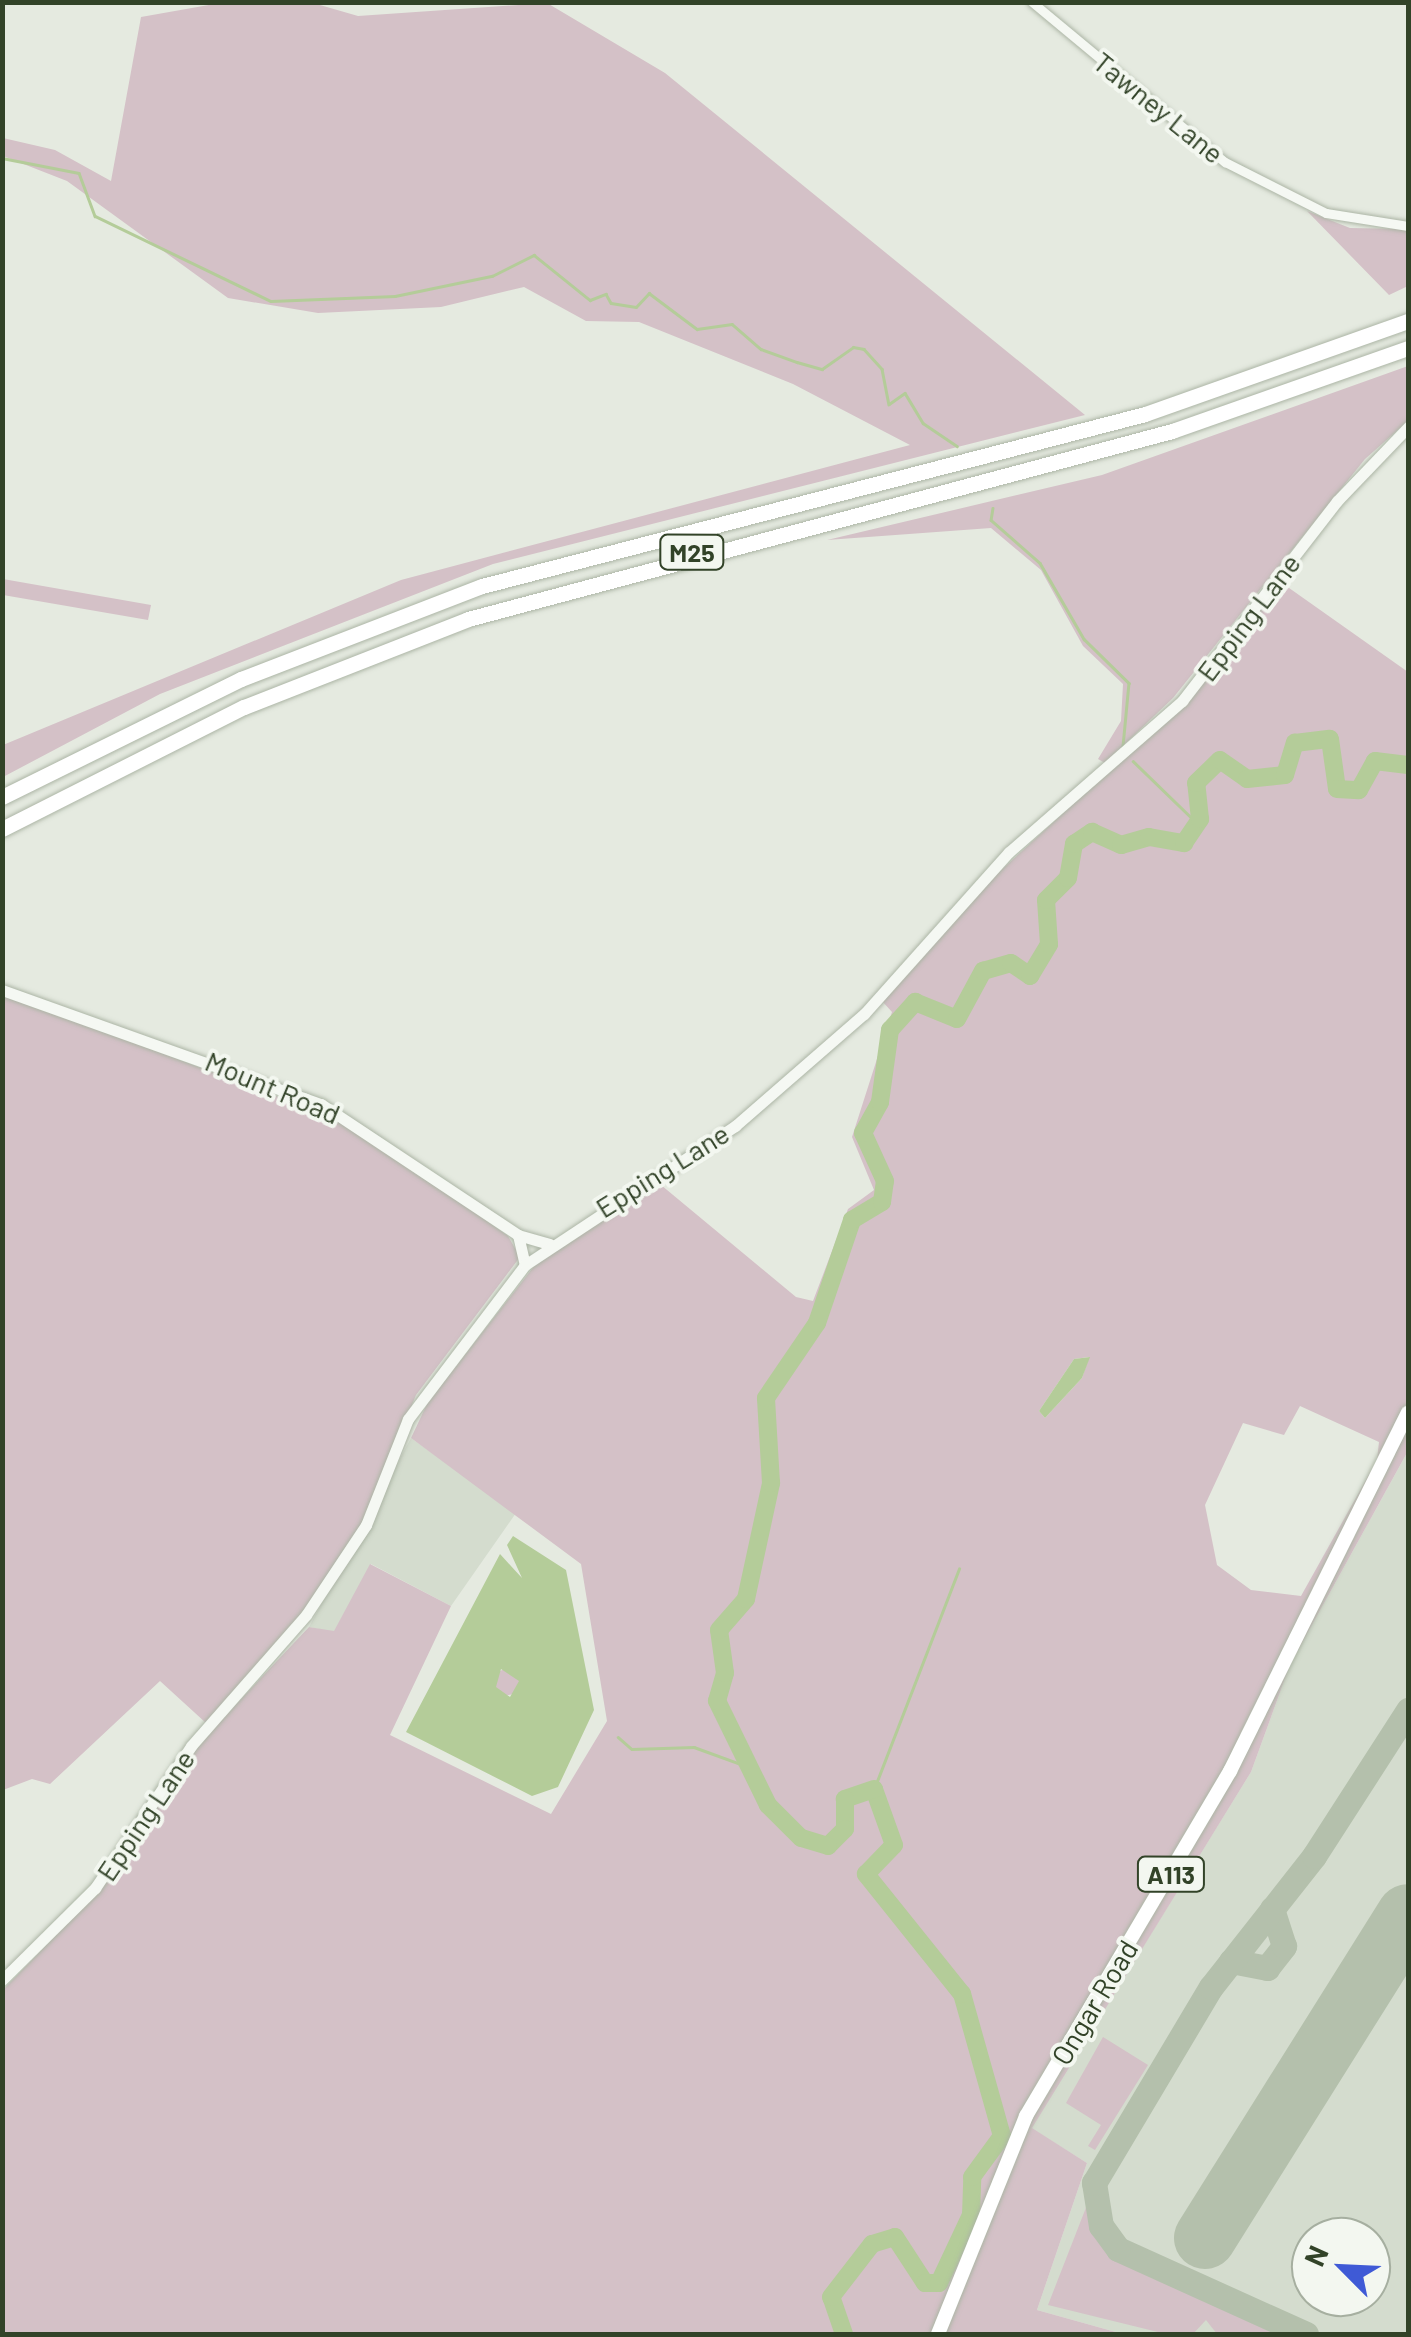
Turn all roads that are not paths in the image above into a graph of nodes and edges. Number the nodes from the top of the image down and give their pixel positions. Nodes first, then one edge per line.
1 (1032, 2) edge
2 (1408, 226) edge
3 (1408, 320) edge
4 (1408, 348) edge
5 (1408, 427) edge
6 (2, 797) edge
7 (2, 829) edge
8 (2, 990) edge
9 (518, 1235) junction
10 (550, 1244) junction
11 (525, 1266) junction
12 (1408, 1414) edge
13 (2, 1980) edge
14 (938, 2334) edge

1 - 2 street, Tawney Lane
3 - 6 highway, M25
4 - 7 highway, M25
5 - 10 street, Epping Lane
8 - 9 street, Mount Road
9 - 10 street, Mount Road
9 - 11 street
10 - 11 street, Epping Lane
11 - 13 street, Epping Lane
12 - 14 main road, Ongar Road / A113

